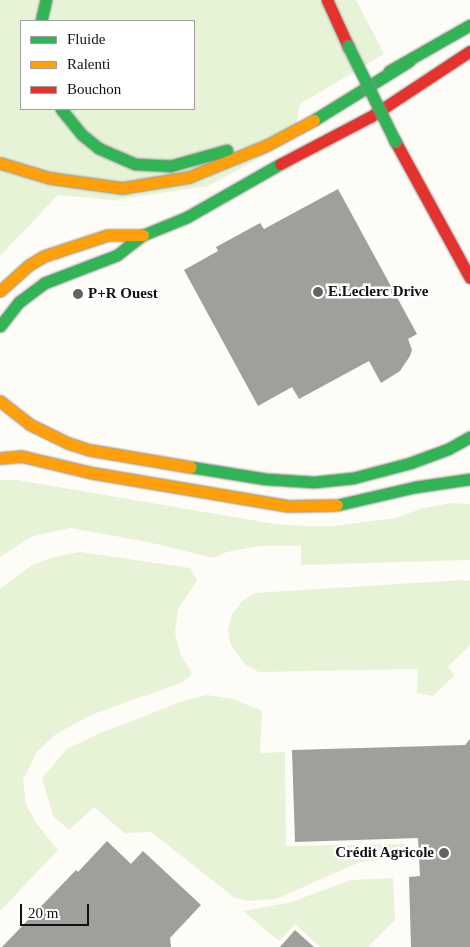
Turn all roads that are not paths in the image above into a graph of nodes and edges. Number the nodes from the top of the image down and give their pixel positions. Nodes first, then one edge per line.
1 (46, 0) edge
2 (327, 0) edge
3 (41, 20) edge
4 (470, 27) edge
5 (470, 51) edge
6 (409, 61) junction
7 (62, 110) edge
8 (317, 143) junction
9 (0, 163) edge
10 (143, 235) junction
11 (470, 278) edge
12 (0, 291) edge
13 (0, 326) edge
14 (0, 402) edge
15 (1, 416) edge
16 (470, 437) edge
17 (0, 458) edge
18 (470, 479) edge

1 - 3 main road
2 - 11 main road, bridge
4 - 6 main road
4 - 8 main road
5 - 8 main road
6 - 7 main road
6 - 9 main road
8 - 10 main road
10 - 12 main road
10 - 13 main road
14 - 15 main road
14 - 16 main road
17 - 18 main road

